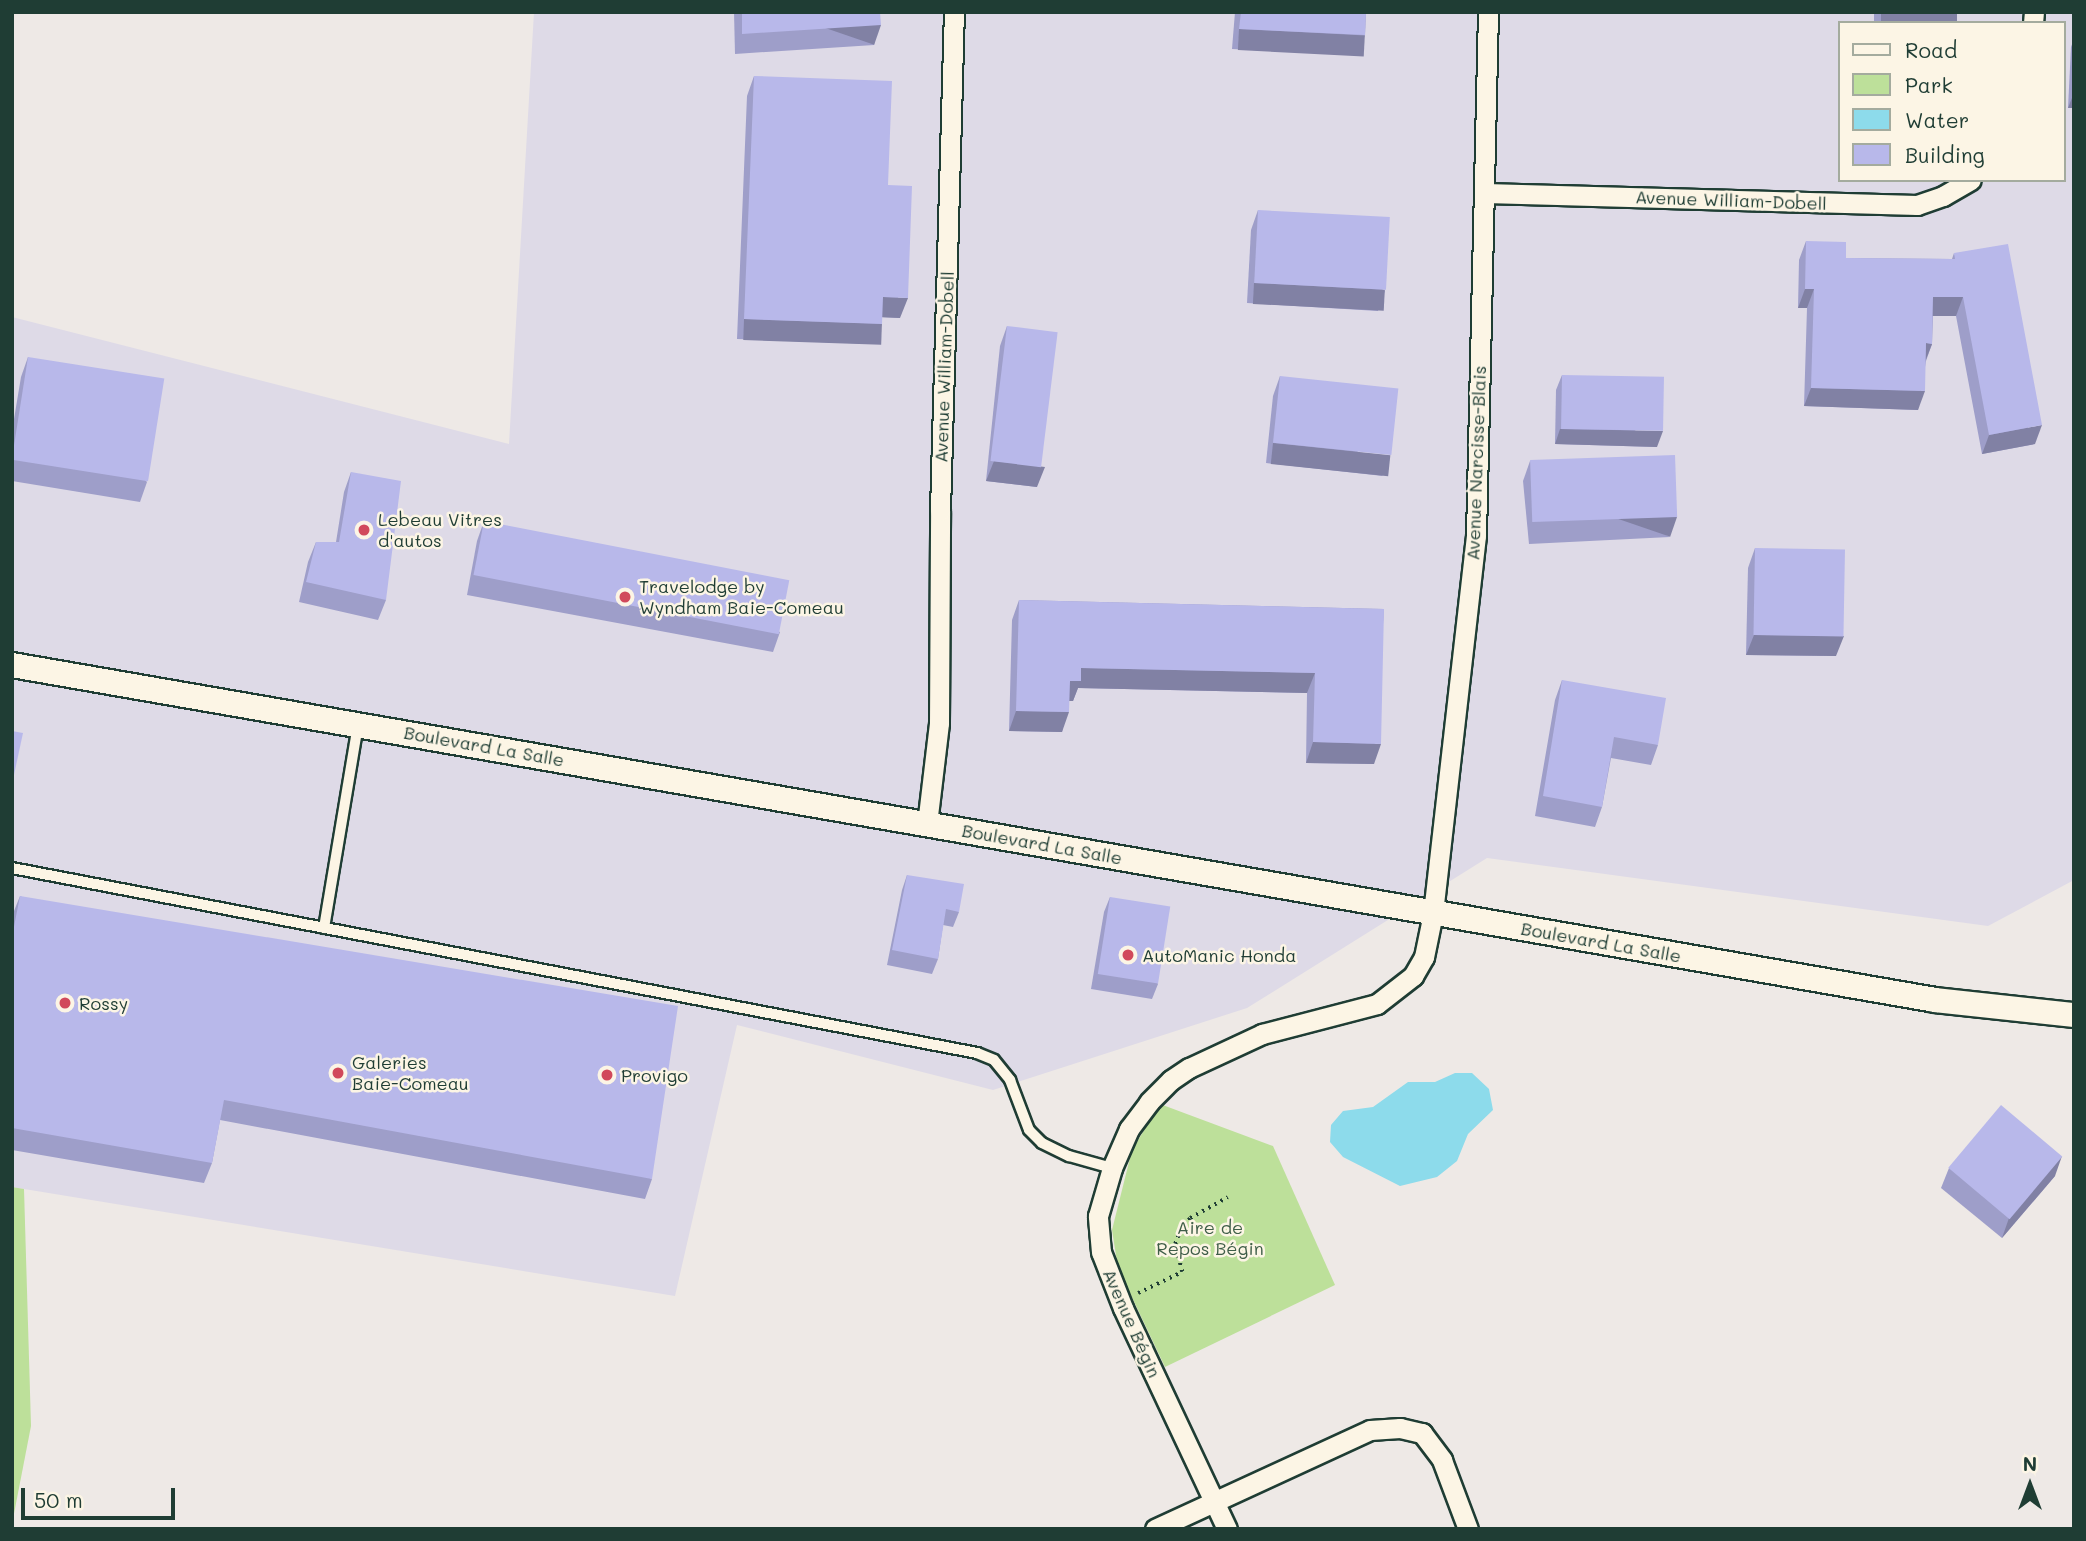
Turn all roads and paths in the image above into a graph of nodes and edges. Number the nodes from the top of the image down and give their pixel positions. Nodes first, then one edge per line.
1 (954, 12) edge
2 (1488, 12) edge
3 (1968, 182) edge
4 (1485, 193) junction
5 (12, 664) edge
6 (359, 725) junction
7 (927, 824) junction
8 (12, 868) edge
9 (1433, 913) junction
10 (324, 928) junction
11 (2074, 1015) edge
12 (1112, 1168) junction
13 (1228, 1197) dead end
14 (1120, 1301) junction
15 (1215, 1499) junction
16 (1155, 1529) edge
17 (1227, 1529) edge
18 (1468, 1529) edge

1 - 7 street, Avenue William-Dobell
2 - 4 street, Avenue Narcisse-Blais
3 - 4 street, Avenue William-Dobell
4 - 9 street, Avenue Narcisse-Blais
5 - 6 street, Boulevard La Salle
6 - 7 street, Boulevard La Salle
6 - 10 lane
7 - 9 street, Boulevard La Salle
8 - 10 lane
9 - 11 street, Boulevard La Salle
9 - 12 street, Avenue Bégin
10 - 12 lane
12 - 14 street, Avenue Bégin
13 - 14 path
14 - 15 street, Avenue Bégin
15 - 16 street
15 - 17 street, Avenue Bégin
15 - 18 street

